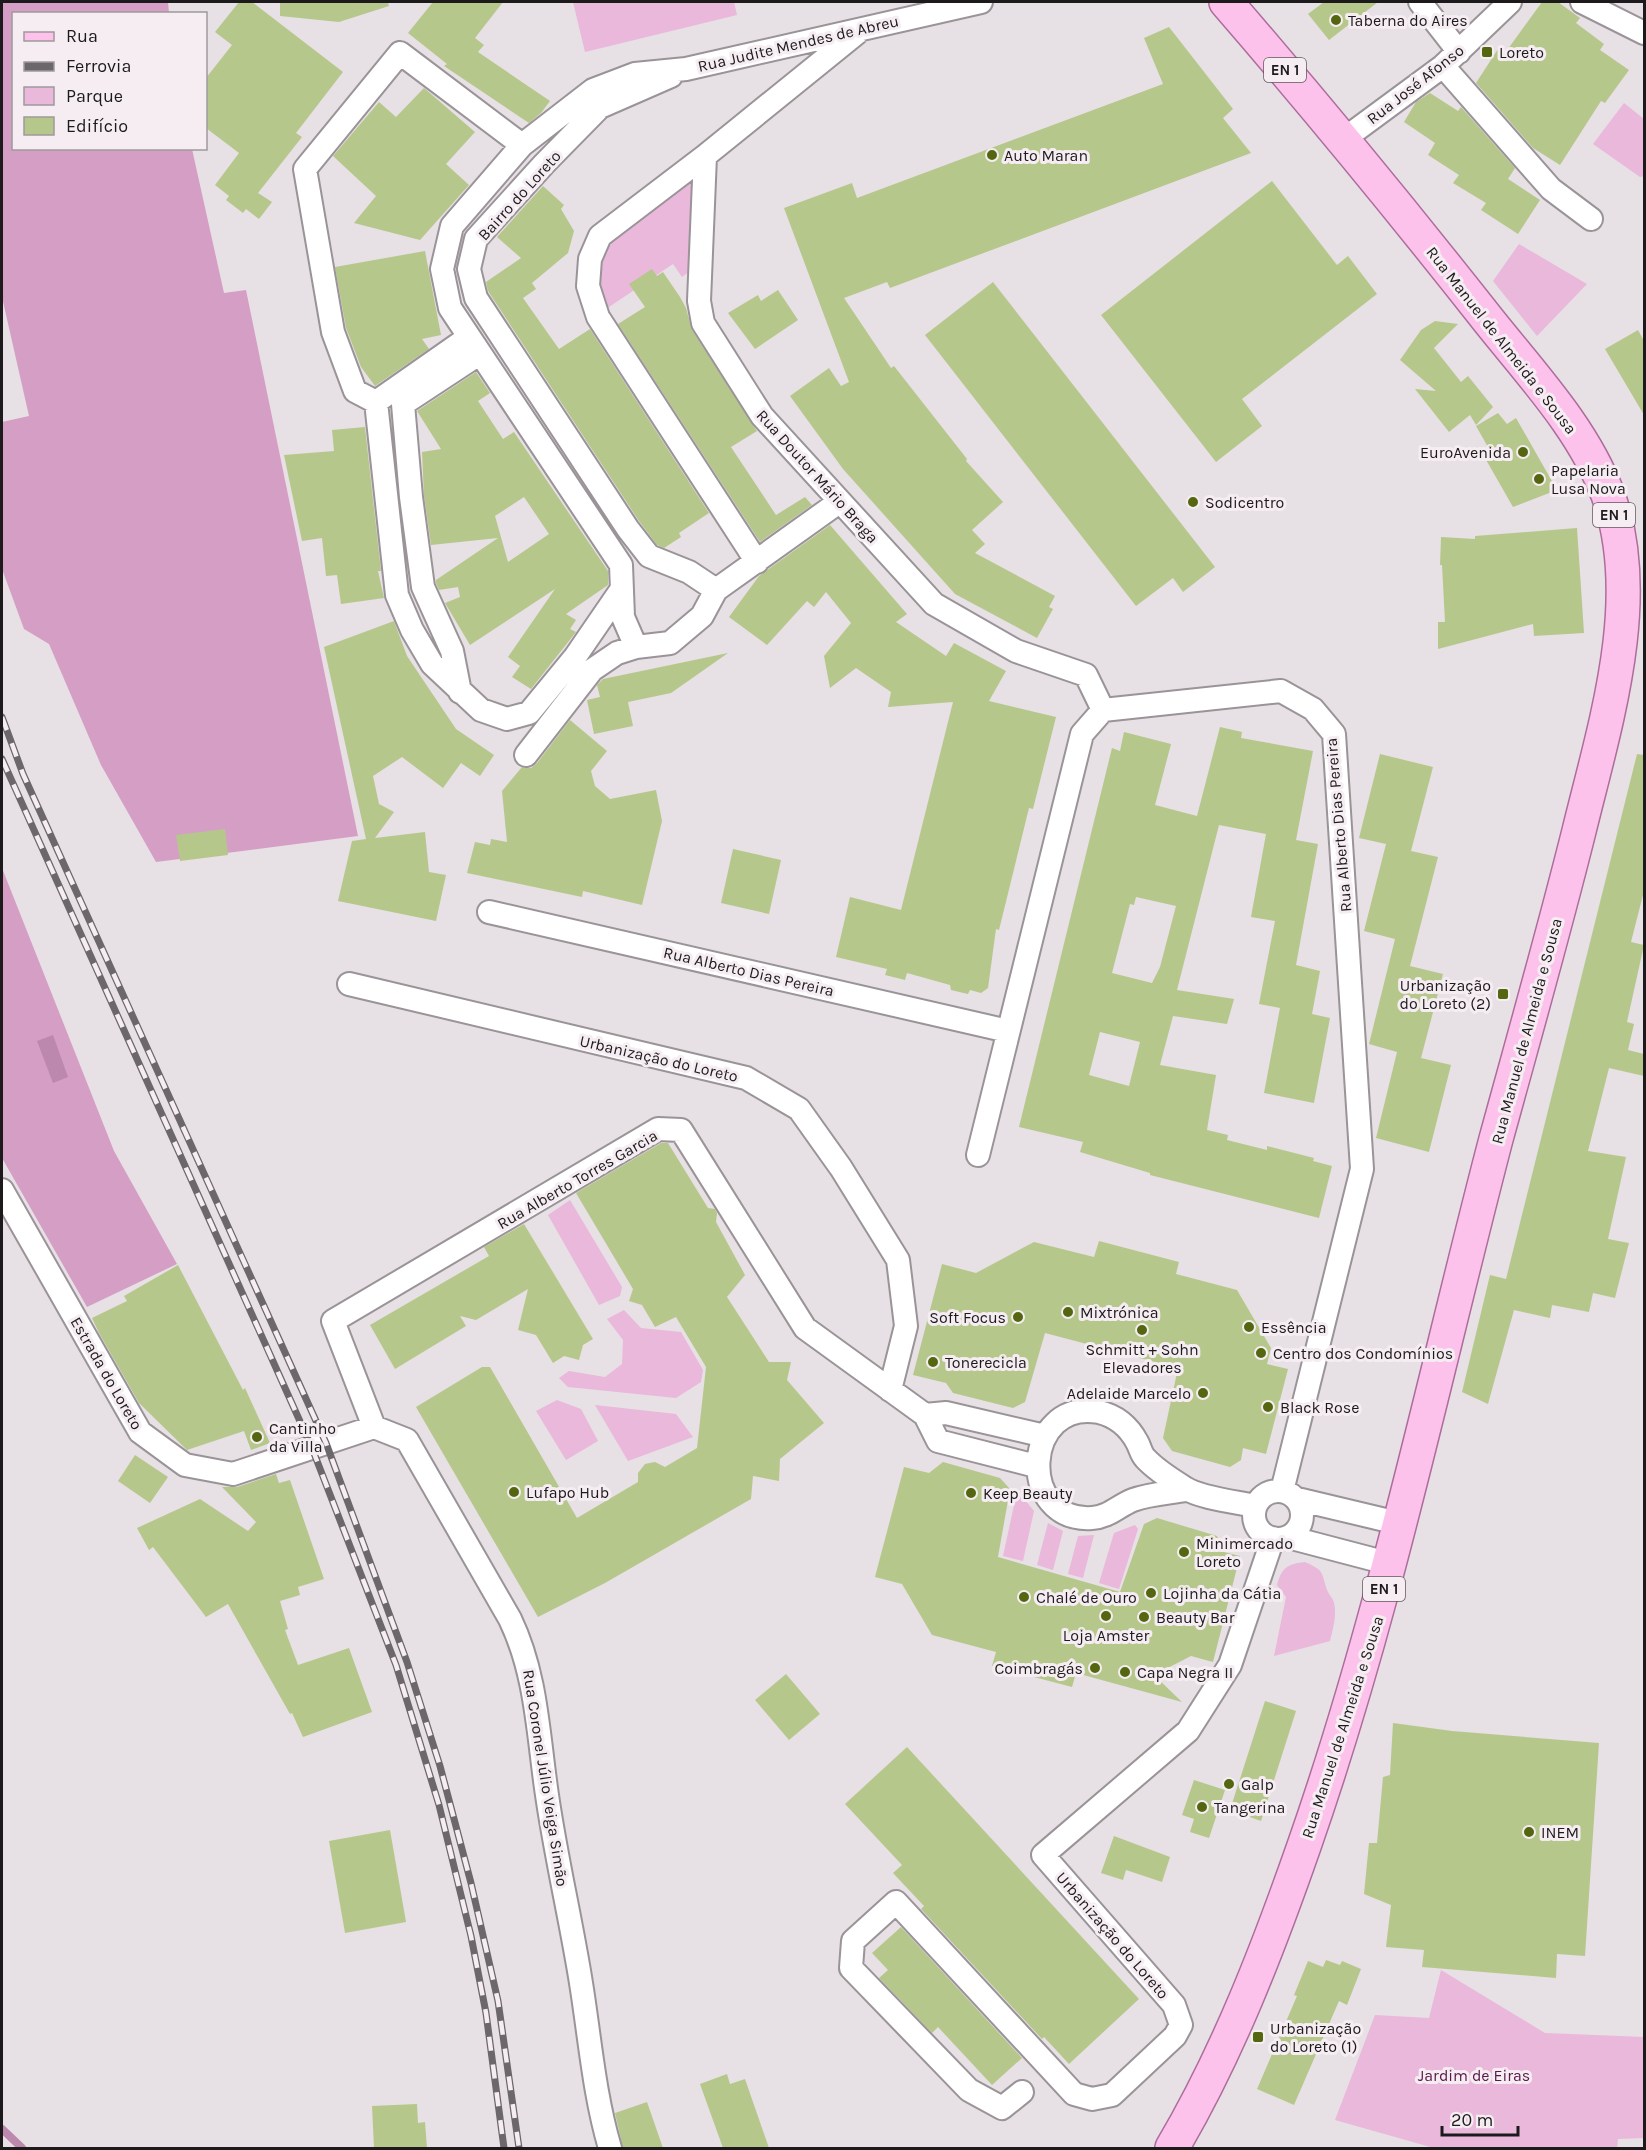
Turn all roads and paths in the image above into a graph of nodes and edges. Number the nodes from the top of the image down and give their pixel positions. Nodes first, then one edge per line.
1 (981, 2) edge
2 (1226, 2) edge
3 (1420, 2) edge
4 (1510, 2) edge
5 (1582, 2) edge
6 (861, 30) junction
7 (1644, 33) edge
8 (1451, 59) junction
9 (686, 69) junction
10 (1344, 139) junction
11 (522, 145) junction
12 (705, 156) junction
13 (1591, 219) dead end
14 (474, 345) junction
15 (376, 402) junction
16 (839, 502) junction
17 (757, 562) junction
18 (621, 590) junction
19 (716, 590) junction
20 (636, 647) junction
21 (460, 692) junction
22 (1103, 710) junction
23 (526, 755) dead end
24 (489, 912) dead end
25 (349, 984) dead end
26 (1008, 1031) junction
27 (978, 1155) dead end
28 (2, 1190) edge
29 (890, 1390) junction
30 (925, 1415) junction
31 (374, 1427) junction
32 (1045, 1436) junction
33 (1036, 1466) junction
34 (1186, 1490) junction
35 (1289, 1495) junction
36 (1255, 1506) junction
37 (1402, 1524) junction
38 (1280, 1538) junction
39 (1391, 1564) junction
40 (1022, 2092) dead end
41 (610, 2148) edge
42 (1172, 2148) edge

1 - 6 street, Rua Judite Mendes de Abreu
2 - 10 main road, Rua Manuel de Almeida e Sousa / EN 1
3 - 8 street
4 - 8 street, Rua José Afonso
5 - 7 street
6 - 9 street, Rua Judite Mendes de Abreu
6 - 12 street
8 - 10 street, Rua José Afonso
8 - 13 street
9 - 11 street, Bairro do Loreto
9 - 19 street, Bairro do Loreto
10 - 37 main road, Rua Manuel de Almeida e Sousa / EN 1
11 - 14 street, Bairro do Loreto
11 - 15 street, Bairro do Loreto
12 - 16 street, Rua Doutor Mário Braga
12 - 17 street
14 - 15 street
14 - 18 street, Bairro do Loreto
14 - 21 street
15 - 21 street
16 - 17 street
16 - 22 street, Rua Doutor Mário Braga
17 - 19 street
18 - 20 street, Bairro do Loreto
18 - 21 street
19 - 20 street
20 - 23 street
22 - 26 street
22 - 35 street, Rua Alberto Dias Pereira
24 - 26 street, Rua Alberto Dias Pereira
25 - 29 street, Urbanização do Loreto
26 - 27 street
28 - 31 street, Estrada do Loreto
29 - 30 street, Rua Alberto Torres Garcia
29 - 31 street, Rua Alberto Torres Garcia
30 - 32 street
30 - 33 street
31 - 41 street, Rua Coronel Júlio Veiga Simão
32 - 33 street
32 - 34 street
33 - 34 street
34 - 36 street
35 - 36 street
35 - 37 street
35 - 38 street
36 - 38 street
37 - 39 main road, Rua Manuel de Almeida e Sousa / EN 1
38 - 39 street
38 - 40 street, Urbanização do Loreto
39 - 42 main road, Rua Manuel de Almeida e Sousa / EN 1

